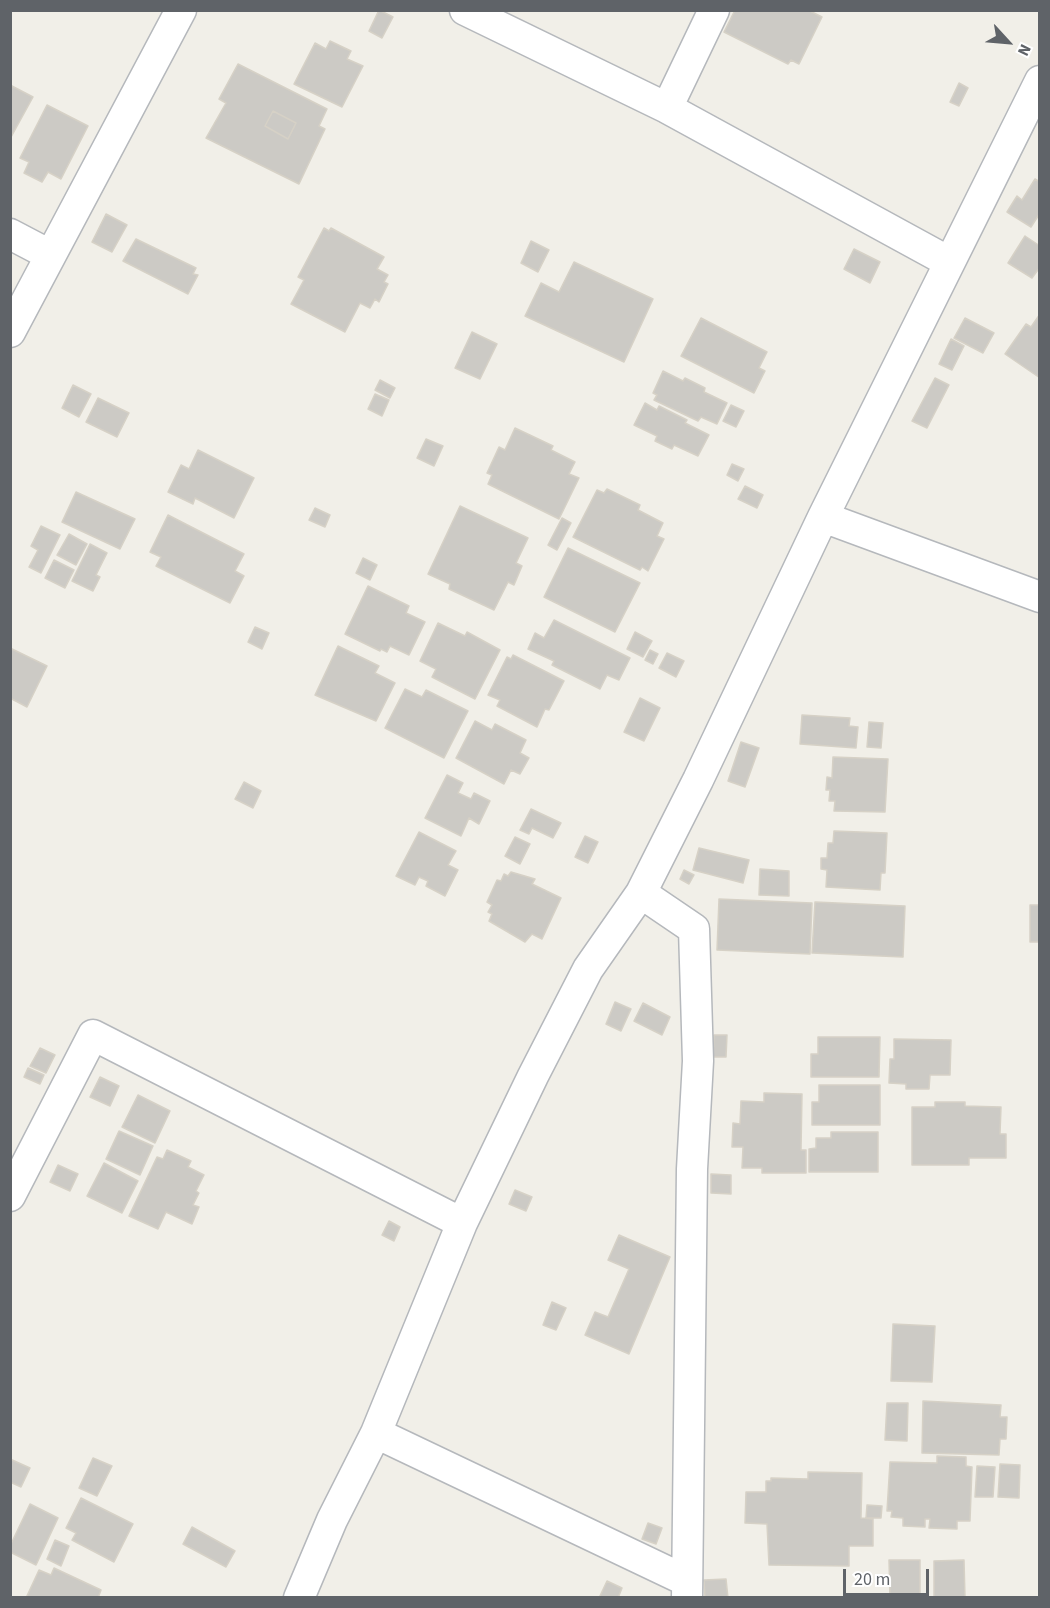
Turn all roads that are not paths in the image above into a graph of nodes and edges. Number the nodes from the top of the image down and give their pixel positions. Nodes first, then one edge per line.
1 (181, 10) edge
2 (465, 10) edge
3 (714, 10) edge
4 (1040, 81) edge
5 (667, 108) junction
6 (10, 234) edge
7 (50, 255) junction
8 (949, 262) junction
9 (10, 332) edge
10 (823, 517) junction
11 (1040, 597) edge
12 (641, 892) junction
13 (10, 1196) edge
14 (462, 1222) junction
15 (376, 1433) junction
16 (687, 1589) edge
17 (299, 1598) edge

1 - 7 street
2 - 5 street
3 - 5 street
4 - 8 street
5 - 8 street
6 - 7 street
7 - 9 street
8 - 10 street
10 - 11 street
10 - 12 street
12 - 14 street
12 - 16 street
13 - 14 street
14 - 15 street
15 - 16 street
15 - 17 street

